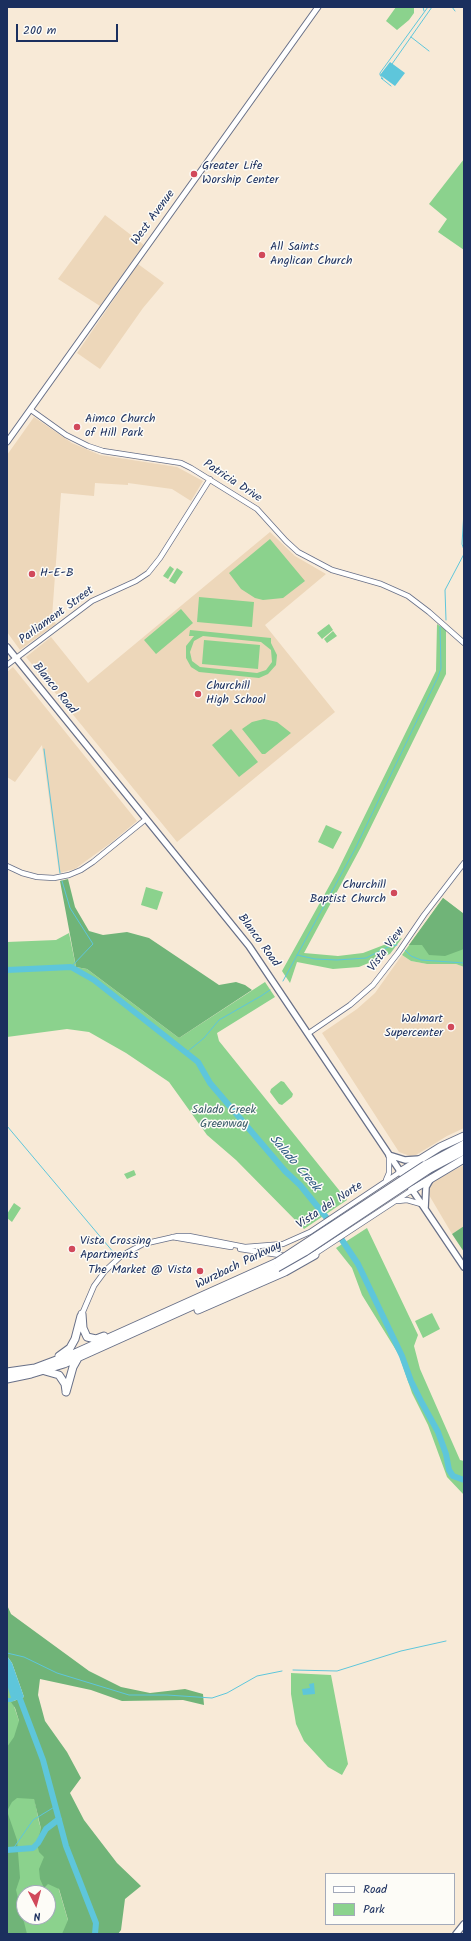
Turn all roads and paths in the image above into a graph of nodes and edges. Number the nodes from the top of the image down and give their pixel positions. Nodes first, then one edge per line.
1 (318, 7) edge
2 (30, 410) junction
3 (7, 442) edge
4 (210, 479) junction
5 (464, 643) edge
6 (7, 647) edge
7 (15, 658) junction
8 (7, 665) edge
9 (146, 819) junction
10 (464, 863) edge
11 (7, 866) edge
12 (309, 1033) junction
13 (464, 1136) edge
14 (464, 1144) edge
15 (464, 1151) edge
16 (389, 1155) junction
17 (464, 1159) edge
18 (422, 1164) junction
19 (400, 1172) junction
20 (430, 1179) junction
21 (384, 1183) junction
22 (412, 1190) junction
23 (394, 1202) junction
24 (423, 1206) junction
25 (172, 1237) junction
26 (318, 1253) junction
27 (277, 1265) junction
28 (464, 1267) edge
29 (170, 1311) junction
30 (82, 1314) junction
31 (156, 1324) junction
32 (78, 1358) junction
33 (45, 1367) junction
34 (7, 1377) edge
35 (464, 1924) edge
36 (456, 1934) edge

1 - 2 main road, West Avenue
2 - 3 main road, West Avenue
2 - 4 street, Patricia Drive
4 - 5 street, Patricia Drive
4 - 7 street, Parliament Street
6 - 7 main road, Blanco Road
7 - 8 street, Parliament Street
7 - 9 main road, Blanco Road
9 - 11 street
9 - 12 main road, Blanco Road
10 - 12 street, Vista View
12 - 16 main road, Blanco Road
13 - 18 highway
14 - 18 highway, Wurzbach Parkway
15 - 18 highway, Wurzbach Parkway
16 - 18 main road
16 - 19 main road, Blanco Road
16 - 21 street
17 - 20 highway
18 - 19 highway
18 - 20 highway
18 - 27 highway, Wurzbach Parkway, bridge
19 - 21 street, Vista del Norte
19 - 22 main road, Blanco Road
20 - 22 highway
20 - 24 main road
21 - 23 street
21 - 25 street, Vista del Norte
22 - 23 street
22 - 24 main road, Blanco Road
23 - 24 street
23 - 26 street
24 - 28 main road, Blanco Road
25 - 26 street, Vista del Norte
25 - 30 street, Vista del Norte
26 - 31 highway
27 - 29 highway, Wurzbach Parkway
27 - 31 highway, Wurzbach Parkway
29 - 30 highway
29 - 33 highway, Wurzbach Parkway
30 - 33 highway
31 - 32 highway, Wurzbach Parkway
32 - 33 highway, Wurzbach Parkway
32 - 33 highway
33 - 34 highway, Wurzbach Parkway
35 - 36 main road

